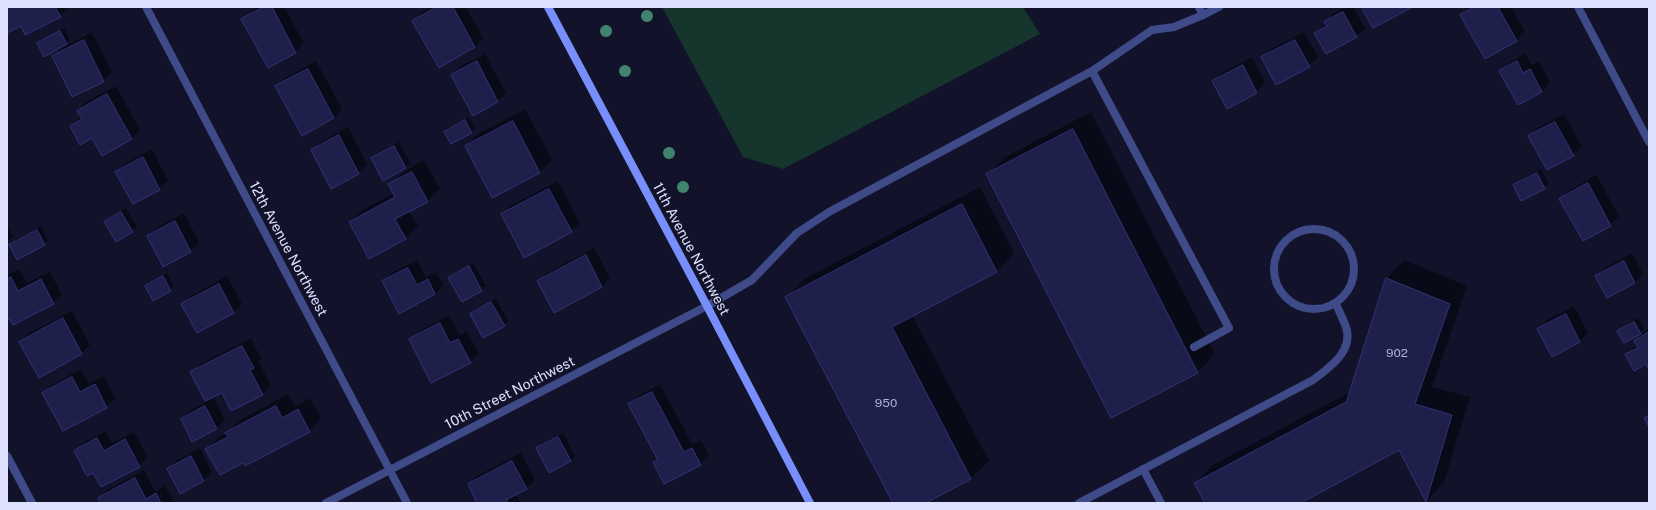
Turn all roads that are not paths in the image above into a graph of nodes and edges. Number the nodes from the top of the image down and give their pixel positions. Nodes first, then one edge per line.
1 (146, 7) edge
2 (548, 7) edge
3 (1199, 7) edge
4 (1219, 7) edge
5 (1578, 7) edge
6 (1204, 15) junction
7 (1092, 71) junction
8 (1649, 142) edge
9 (1336, 304) junction
10 (707, 306) junction
11 (1194, 347) dead end
12 (7, 456) edge
13 (1143, 469) junction
14 (390, 470) junction
15 (32, 503) edge
16 (326, 503) edge
17 (408, 503) edge
18 (810, 503) edge
19 (1079, 503) edge
20 (1161, 503) edge

1 - 14 street, 12th Avenue Northwest
2 - 10 main road, 11th Avenue Northwest
3 - 6 street
4 - 6 street
5 - 8 street
6 - 7 street, 10th Street Northwest
7 - 10 street, 10th Street Northwest
7 - 11 street
9 - 9 street
9 - 13 street
10 - 14 street, 10th Street Northwest
10 - 18 main road, 11th Avenue Northwest
12 - 15 street
13 - 19 street
13 - 20 street
14 - 16 street, 10th Street Northwest
14 - 17 street, 12th Avenue Northwest

